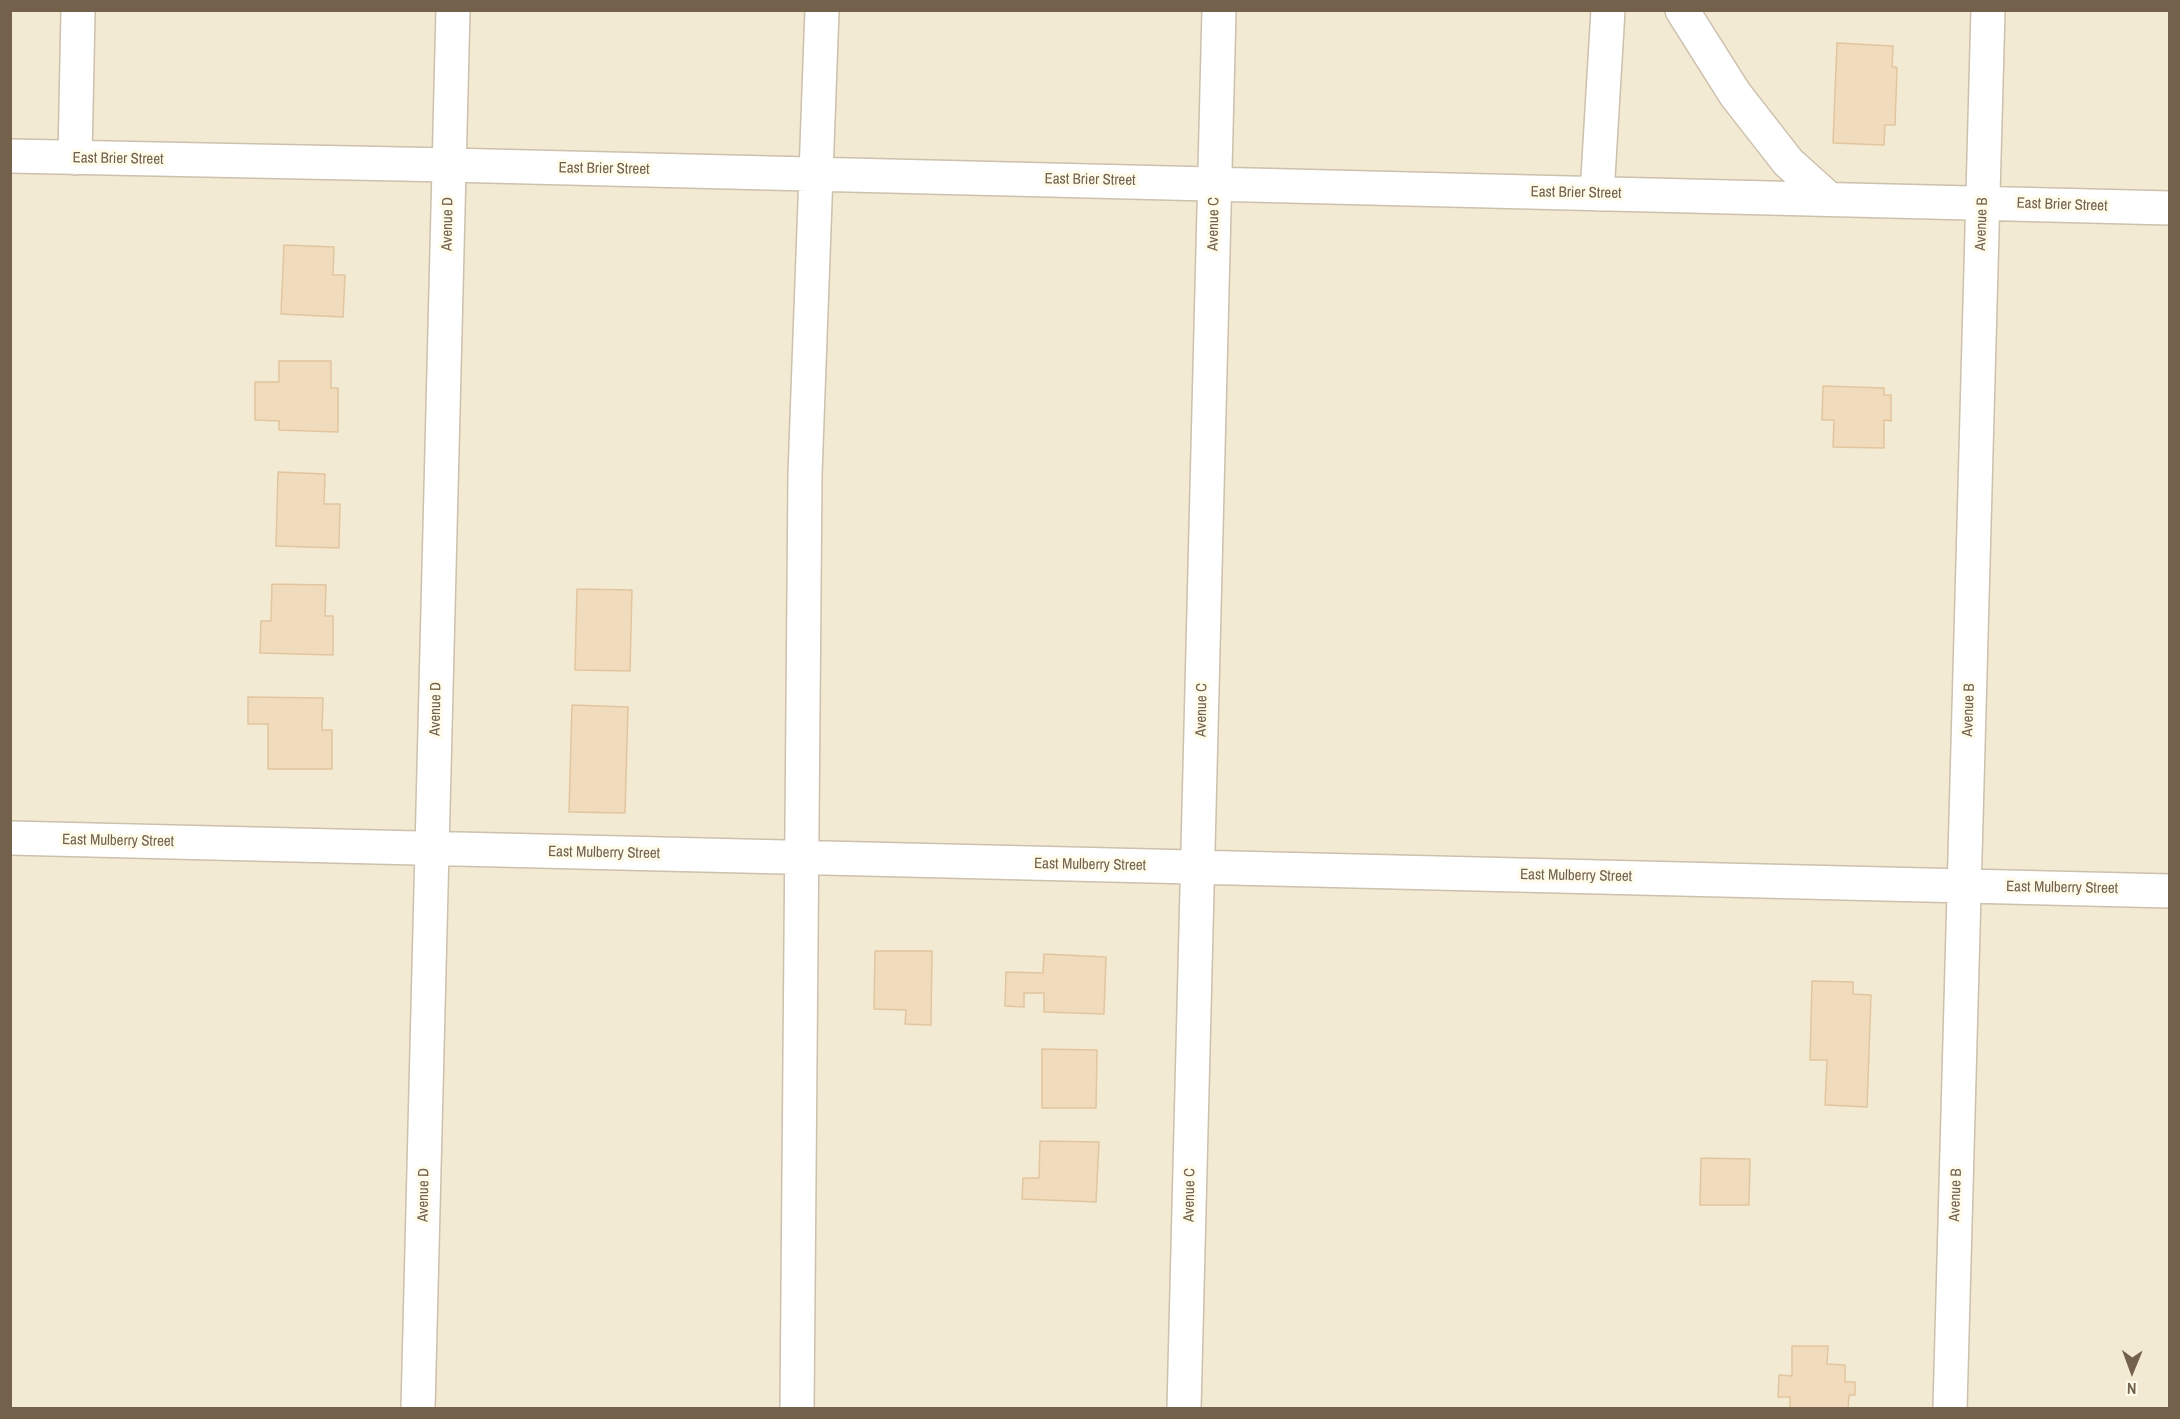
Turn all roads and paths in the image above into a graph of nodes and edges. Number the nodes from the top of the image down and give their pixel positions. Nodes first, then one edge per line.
1 (78, 10) edge
2 (453, 10) edge
3 (822, 10) edge
4 (1219, 10) edge
5 (1608, 10) edge
6 (1682, 10) edge
7 (1988, 10) edge
8 (10, 156) edge
9 (75, 158) junction
10 (449, 165) junction
11 (816, 174) junction
12 (1215, 184) junction
13 (1597, 194) junction
14 (1829, 199) junction
15 (1983, 203) junction
16 (2169, 208) edge
17 (10, 838) edge
18 (432, 849) junction
19 (802, 858) junction
20 (1198, 867) junction
21 (1965, 886) junction
22 (2169, 891) edge
23 (418, 1408) edge
24 (797, 1408) edge
25 (1184, 1408) edge
26 (1950, 1408) edge

1 - 9 street
2 - 10 street, Avenue D
3 - 11 street
4 - 12 street, Avenue C
5 - 13 street
6 - 14 street
7 - 15 street, Avenue B
8 - 9 street, East Brier Street
9 - 10 street, East Brier Street
10 - 11 street, East Brier Street
10 - 18 street, Avenue D
11 - 12 street, East Brier Street
11 - 19 street
12 - 13 street, East Brier Street
12 - 20 street, Avenue C
13 - 14 street, East Brier Street
14 - 15 street, East Brier Street
15 - 16 street, East Brier Street
15 - 21 street, Avenue B
17 - 18 street, East Mulberry Street
18 - 19 street, East Mulberry Street
18 - 23 street, Avenue D
19 - 20 street, East Mulberry Street
19 - 24 street
20 - 21 street, East Mulberry Street
20 - 25 street, Avenue C
21 - 22 street, East Mulberry Street
21 - 26 street, Avenue B

